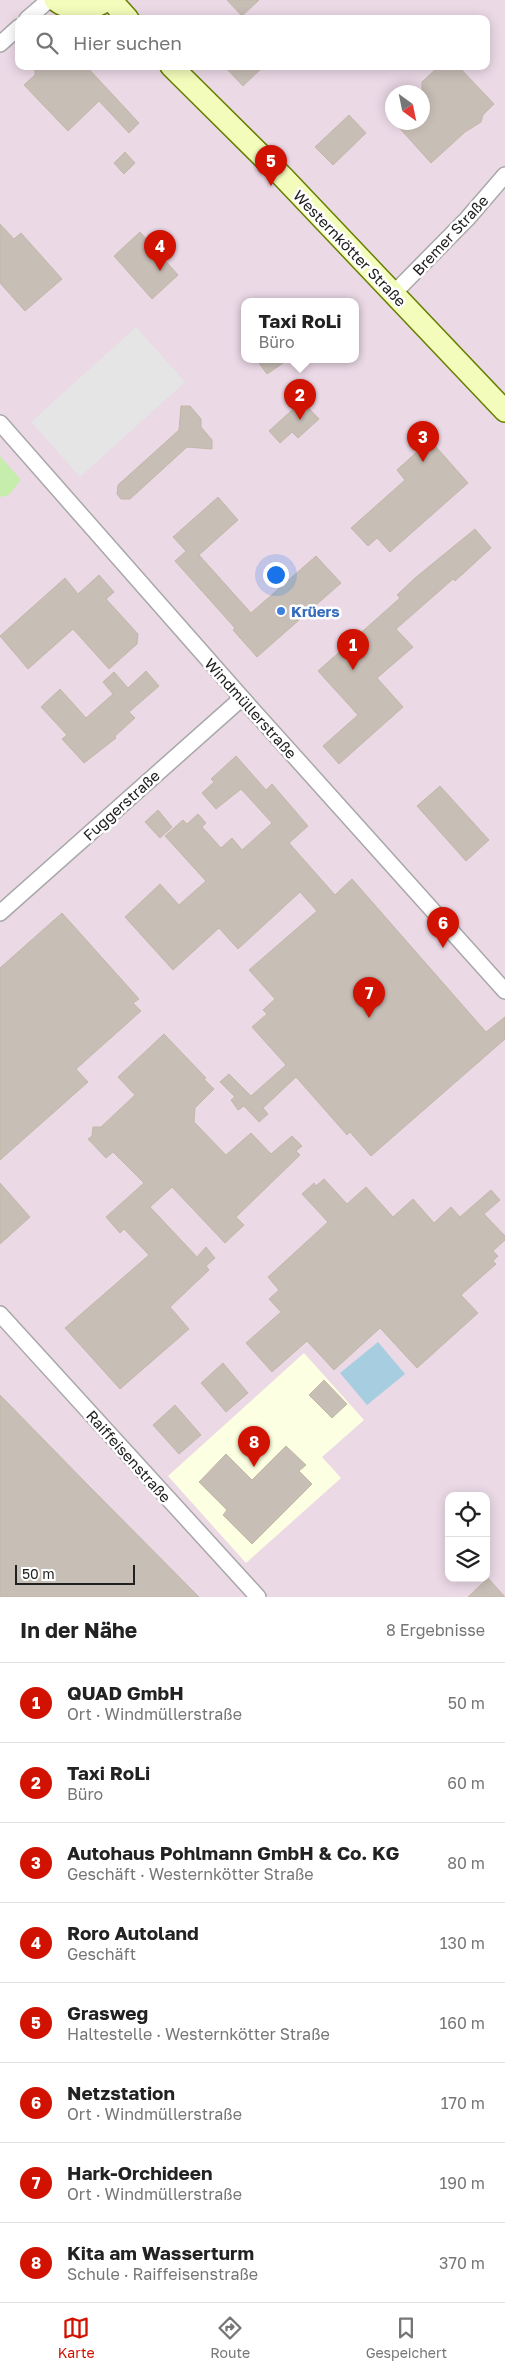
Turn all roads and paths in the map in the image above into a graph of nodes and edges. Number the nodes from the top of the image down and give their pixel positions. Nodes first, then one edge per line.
1 (49, 0) edge
2 (55, 0) edge
3 (109, 0) edge
4 (32, 15) edge
5 (124, 15) edge
6 (15, 31) edge
7 (0, 44) edge
8 (175, 70) edge
9 (502, 186) edge
10 (394, 294) junction
11 (505, 411) edge
12 (0, 422) edge
13 (242, 698) junction
14 (0, 913) edge
15 (505, 991) edge
16 (0, 1314) edge
17 (258, 1597) edge

1 - 4 street
2 - 3 street
3 - 5 street
6 - 7 street
8 - 10 street, Westernkötter Straße
9 - 10 street, Bremer Straße
10 - 11 street, Westernkötter Straße
12 - 13 street, Windmüllerstraße
13 - 14 street, Fuggerstraße
13 - 15 street, Windmüllerstraße
16 - 17 street, Raiffeisenstraße

